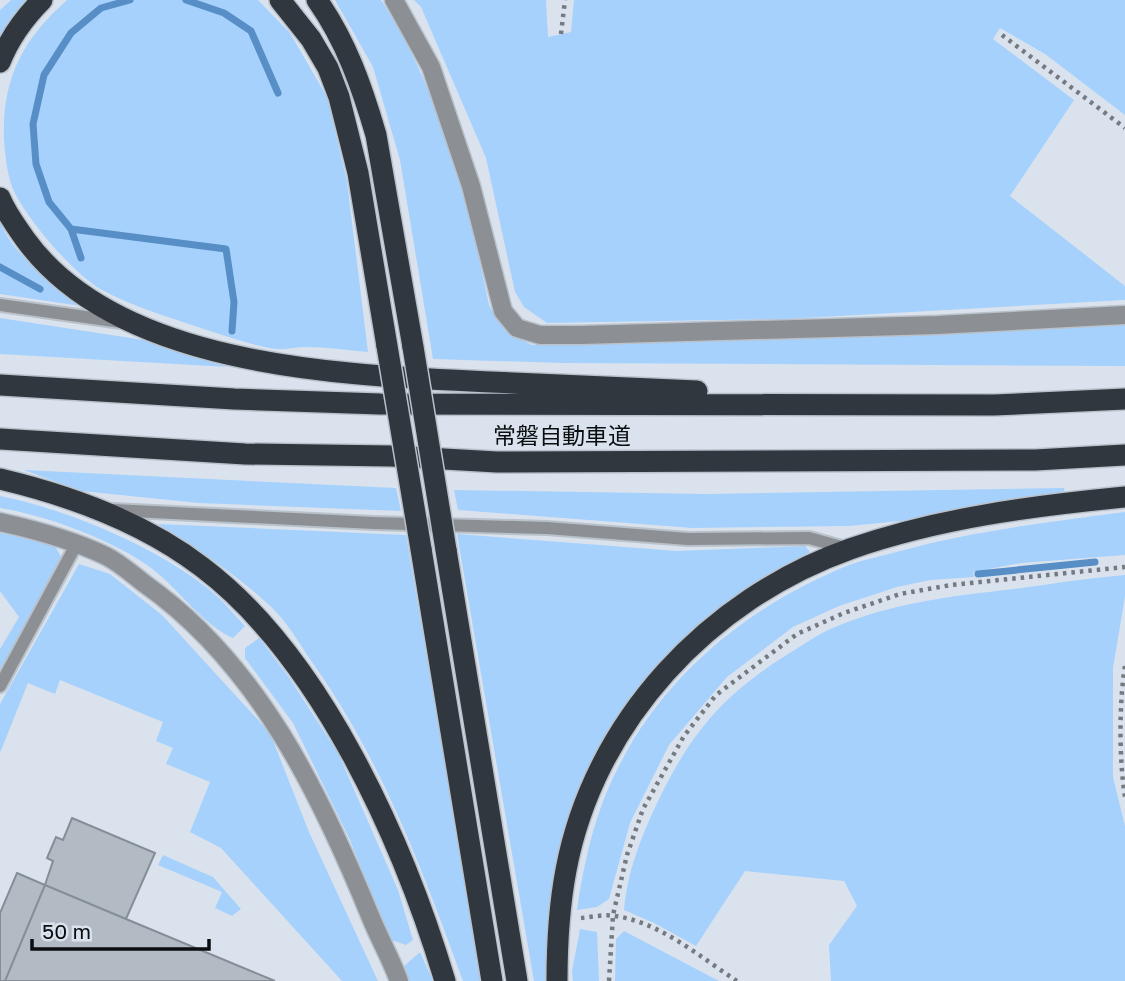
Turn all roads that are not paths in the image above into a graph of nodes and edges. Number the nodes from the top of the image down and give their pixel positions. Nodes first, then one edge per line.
1 (42, 0) edge
2 (280, 0) edge
3 (317, 0) edge
4 (394, 0) edge
5 (0, 62) edge
6 (0, 198) edge
7 (0, 305) edge
8 (1125, 315) edge
9 (138, 324) junction
10 (0, 385) edge
11 (1125, 399) edge
12 (994, 405) junction
13 (0, 439) edge
14 (1125, 455) edge
15 (0, 479) edge
16 (1125, 497) edge
17 (100, 510) junction
18 (0, 522) edge
19 (76, 545) junction
20 (849, 549) junction
21 (0, 686) edge
22 (398, 981) edge
23 (445, 981) edge
24 (492, 981) edge
25 (517, 981) edge
26 (557, 981) edge

1 - 5 highway
2 - 24 highway, bridge
3 - 25 highway, bridge
4 - 8 street
6 - 9 highway
7 - 9 lane
9 - 12 highway
10 - 12 highway, 常磐自動車道
11 - 12 highway, 常磐自動車道
13 - 14 highway, 常磐自動車道
15 - 17 highway
16 - 20 highway
17 - 20 lane
17 - 23 highway
18 - 19 street
19 - 21 lane
19 - 22 street
20 - 26 highway

